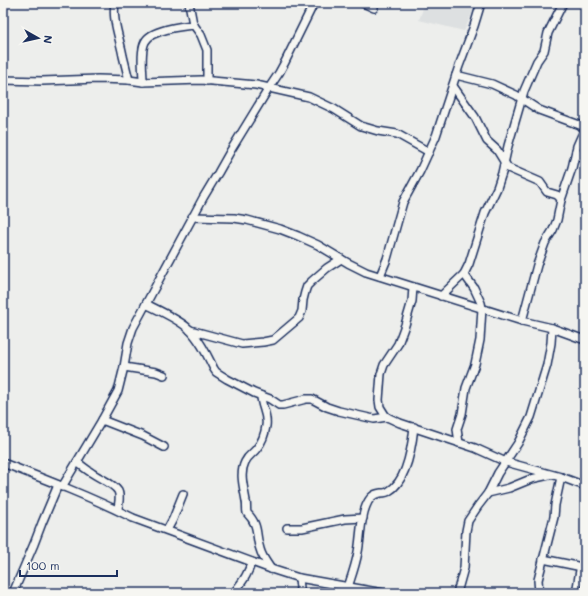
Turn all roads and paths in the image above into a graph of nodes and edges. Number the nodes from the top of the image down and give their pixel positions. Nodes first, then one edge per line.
1 (115, 3) edge
2 (189, 3) edge
3 (314, 3) edge
4 (363, 3) edge
5 (481, 3) edge
6 (563, 3) edge
7 (374, 8) dead end
8 (194, 25) junction
9 (456, 75) junction
10 (3, 80) edge
11 (129, 80) junction
12 (207, 81) junction
13 (143, 82) junction
14 (453, 86) junction
15 (269, 88) junction
16 (522, 99) junction
17 (585, 127) edge
18 (576, 151) junction
19 (429, 152) junction
20 (585, 161) edge
21 (505, 163) junction
22 (562, 200) junction
23 (192, 217) junction
24 (341, 259) junction
25 (464, 274) junction
26 (380, 276) junction
27 (413, 287) junction
28 (441, 296) junction
29 (146, 304) junction
30 (482, 308) junction
31 (522, 321) junction
32 (552, 328) junction
33 (190, 330) junction
34 (585, 340) edge
35 (124, 367) junction
36 (164, 375) dead end
37 (261, 396) junction
38 (387, 417) junction
39 (102, 420) junction
40 (414, 427) junction
41 (459, 443) junction
42 (164, 447) dead end
43 (77, 462) junction
44 (506, 462) junction
45 (3, 464) edge
46 (550, 474) junction
47 (561, 477) junction
48 (60, 486) junction
49 (585, 486) edge
50 (488, 493) junction
51 (183, 494) dead end
52 (118, 510) junction
53 (363, 518) junction
54 (287, 528) dead end
55 (167, 530) junction
56 (543, 559) junction
57 (251, 562) junction
58 (583, 566) edge
59 (271, 569) junction
60 (299, 578) junction
61 (348, 587) junction
62 (13, 593) edge
63 (234, 593) edge
64 (299, 593) edge
65 (382, 593) edge
66 (457, 593) edge
67 (538, 593) edge
68 (576, 593) edge

1 - 11 street
2 - 8 street
3 - 15 street
4 - 7 street
5 - 9 street
6 - 16 street
8 - 12 street
8 - 13 street
9 - 14 street
9 - 16 street
10 - 11 street
11 - 13 street
12 - 13 street
12 - 15 street
14 - 19 street
14 - 21 street
15 - 19 street
15 - 23 street
16 - 17 street
16 - 21 street
17 - 18 street
18 - 20 street
18 - 22 street
19 - 26 street
21 - 22 street
21 - 25 street
22 - 31 street
23 - 24 street
23 - 29 street
24 - 26 street
24 - 33 street
25 - 28 street
25 - 30 street
26 - 27 street
27 - 28 street
27 - 38 street
28 - 30 street
29 - 33 street
29 - 35 street
30 - 31 street
30 - 41 street
31 - 32 street
32 - 34 street
32 - 44 street
33 - 37 street
35 - 36 street
35 - 39 street
37 - 38 street
37 - 59 street
38 - 40 street
39 - 42 street
39 - 43 street
40 - 41 street
40 - 53 street
41 - 44 street
43 - 48 street
43 - 52 street
44 - 46 street
44 - 50 street
45 - 48 street
46 - 47 street
46 - 50 street
47 - 49 street
47 - 56 street
48 - 52 street
48 - 62 street
50 - 66 street
51 - 55 street
52 - 55 street
53 - 54 street
53 - 61 street
55 - 57 street
56 - 58 street
56 - 67 street
57 - 59 street
57 - 63 street
58 - 68 street
59 - 60 street
60 - 61 street
60 - 64 street
61 - 65 street

